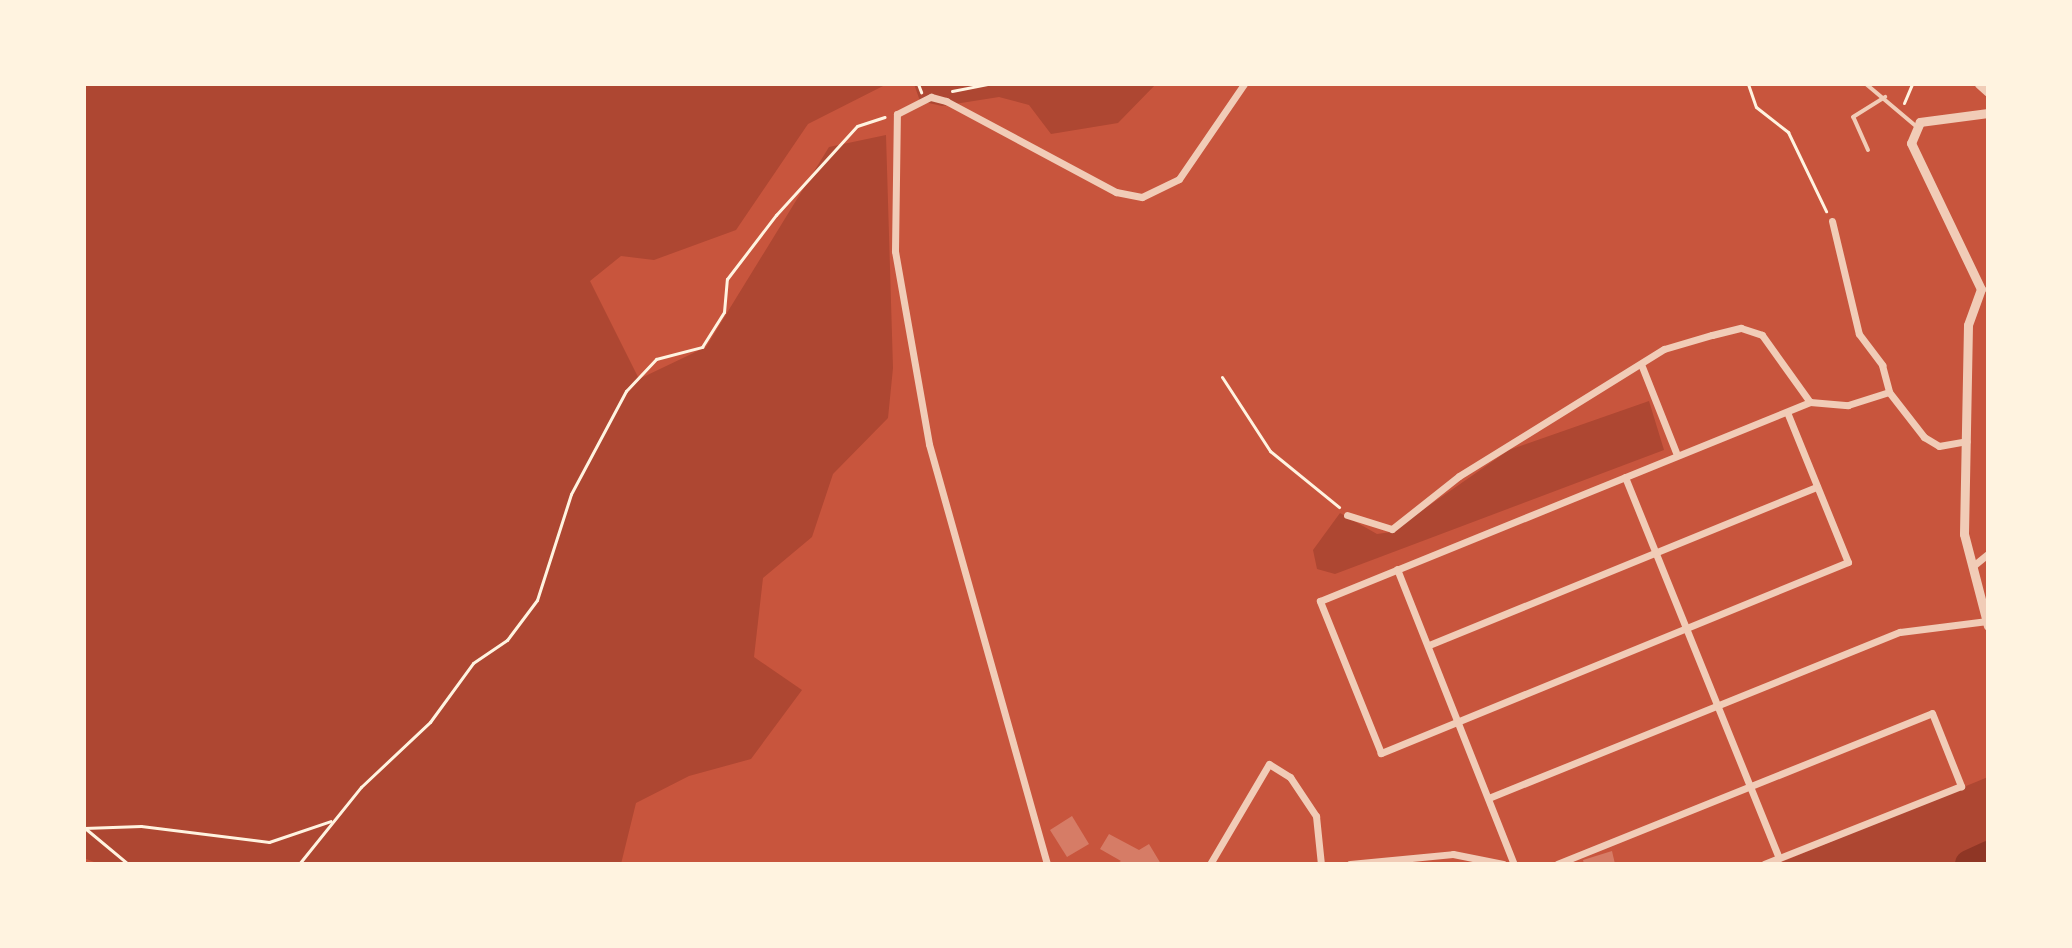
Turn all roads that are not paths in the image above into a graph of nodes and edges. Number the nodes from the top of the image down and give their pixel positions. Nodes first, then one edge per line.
1 (1244, 84) edge
2 (1866, 84) edge
3 (1979, 84) edge
4 (1988, 92) edge
5 (1885, 97) junction
6 (1988, 113) edge
7 (1917, 127) junction
8 (1868, 150) dead end
9 (1832, 221) road end
10 (1641, 364) junction
11 (1889, 392) junction
12 (1810, 402) junction
13 (1787, 412) junction
14 (1967, 441) junction
15 (1677, 455) junction
16 (1625, 477) junction
17 (1817, 487) junction
18 (1347, 515) road end
19 (1656, 552) junction
20 (1988, 554) edge
21 (1973, 566) junction
22 (1397, 569) junction
23 (1987, 624) edge
24 (1687, 628) junction
25 (1429, 645) junction
26 (1718, 706) junction
27 (1459, 722) junction
28 (1749, 782) junction
29 (1491, 797) junction
30 (1779, 858) junction
31 (1047, 864) edge
32 (1210, 864) edge
33 (1321, 864) edge
34 (1350, 864) edge
35 (1503, 864) edge
36 (1514, 864) edge
37 (1557, 864) edge
38 (1764, 864) edge

1 - 31 street
2 - 5 lane
3 - 4 street
5 - 7 lane
5 - 8 lane
6 - 7 street
7 - 14 street
9 - 11 street
10 - 12 street
10 - 15 street
10 - 18 street
11 - 12 street
11 - 14 street
12 - 13 street
13 - 15 street
13 - 17 street
14 - 21 street
15 - 16 street
16 - 19 street
16 - 22 street
17 - 19 street
17 - 24 street
19 - 24 street
19 - 25 street
20 - 21 street
21 - 23 street
22 - 25 street
22 - 27 street
23 - 26 street
24 - 26 street
24 - 27 street
25 - 27 street
26 - 28 street
26 - 29 street
27 - 29 street
28 - 30 street
28 - 30 street
28 - 37 street
29 - 36 street
30 - 38 street
32 - 33 street
34 - 35 street

